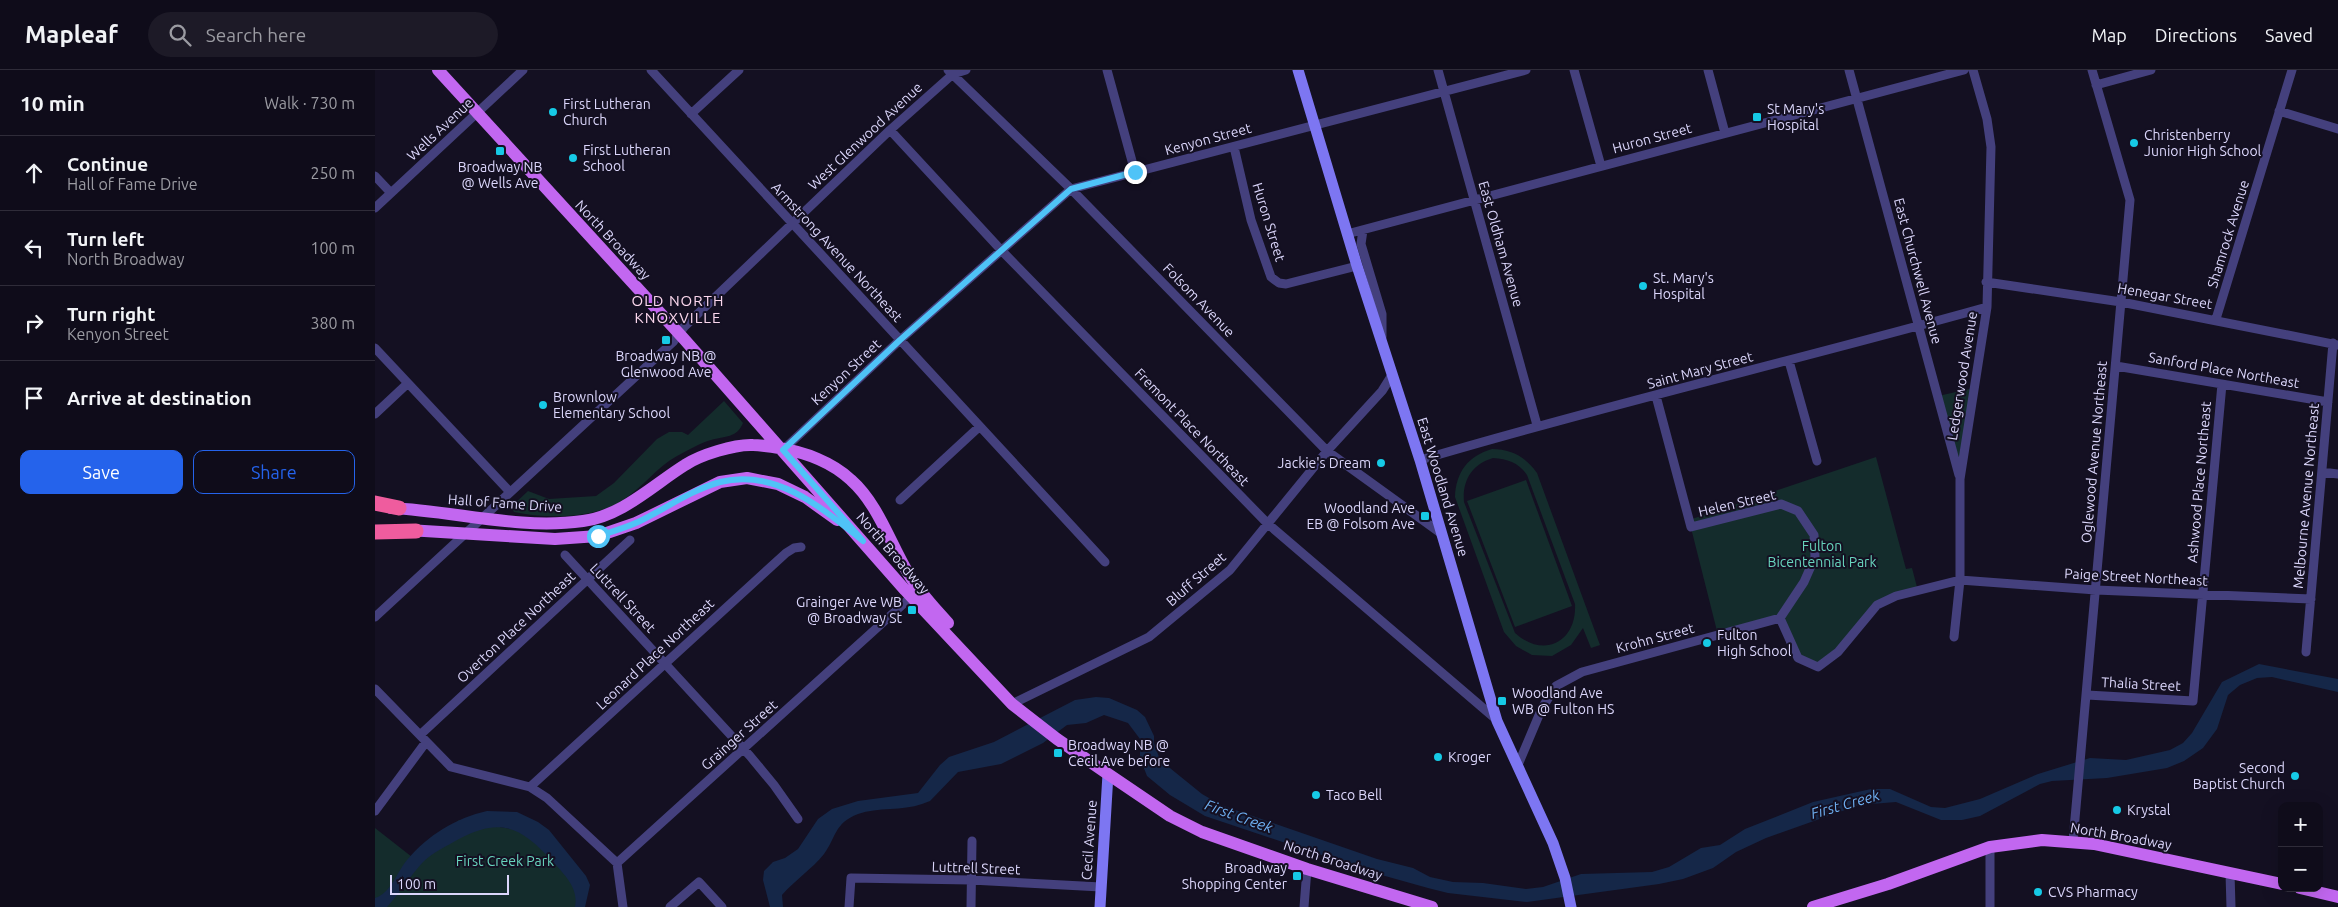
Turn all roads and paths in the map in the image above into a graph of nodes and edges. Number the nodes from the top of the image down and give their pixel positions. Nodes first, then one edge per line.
1 (438, 70) edge
2 (523, 70) edge
3 (651, 70) edge
4 (739, 70) edge
5 (966, 70) edge
6 (1107, 70) edge
7 (1299, 70) edge
8 (1438, 70) edge
9 (1526, 70) edge
10 (1574, 70) edge
11 (1708, 70) edge
12 (1849, 70) edge
13 (1964, 70) edge
14 (1973, 70) edge
15 (2092, 70) edge
16 (2151, 70) edge
17 (951, 71) edge
18 (2288, 71) edge
19 (2096, 85) junction
20 (1444, 91) junction
21 (1857, 98) junction
22 (2279, 110) junction
23 (477, 113) junction
24 (691, 114) junction
25 (1314, 126) junction
26 (2338, 129) edge
27 (890, 130) junction
28 (1725, 134) junction
29 (1234, 146) junction
30 (1601, 166) junction
31 (1135, 172) junction
32 (375, 176) edge
33 (1071, 189) junction
34 (391, 193) junction
35 (1475, 200) junction
36 (375, 208) edge
37 (792, 224) junction
38 (1363, 230) junction
39 (1347, 234) junction
40 (1001, 250) junction
41 (1357, 266) junction
42 (1987, 282) junction
43 (2121, 302) junction
44 (1987, 307) junction
45 (2216, 319) junction
46 (1919, 326) junction
47 (679, 334) junction
48 (900, 340) junction
49 (1382, 342) junction
50 (2335, 344) edge
51 (375, 348) edge
52 (1789, 361) junction
53 (2116, 366) junction
54 (1392, 375) junction
55 (407, 384) junction
56 (2221, 384) junction
57 (1656, 396) junction
58 (2328, 402) junction
59 (375, 414) edge
60 (1537, 425) junction
61 (979, 427) junction
62 (783, 450) junction
63 (1327, 450) junction
64 (1420, 460) junction
65 (1817, 461) dead end
66 (2322, 472) junction
67 (2338, 474) edge
68 (1961, 479) junction
69 (509, 491) junction
70 (900, 500) dead end
71 (375, 503) edge
72 (375, 507) edge
73 (399, 508) junction
74 (1268, 524) junction
75 (375, 527) edge
76 (416, 531) junction
77 (375, 532) edge
78 (888, 534) junction
79 (1442, 534) junction
80 (630, 540) dead end
81 (863, 541) junction
82 (801, 547) dead end
83 (565, 555) dead end
84 (1105, 562) dead end
85 (588, 580) junction
86 (1960, 580) junction
87 (2096, 590) junction
88 (2203, 594) junction
89 (911, 597) junction
90 (2311, 598) junction
91 (375, 617) edge
92 (1780, 618) junction
93 (1954, 637) dead end
94 (962, 650) junction
95 (2306, 652) dead end
96 (665, 663) junction
97 (375, 689) edge
98 (2087, 695) junction
99 (2193, 701) joint
100 (1012, 704) junction
101 (1497, 721) junction
102 (423, 738) junction
103 (743, 749) junction
104 (1518, 764) junction
105 (1108, 774) junction
106 (531, 786) junction
107 (375, 811) edge
108 (798, 819) dead end
109 (972, 841) dead end
110 (2073, 841) junction
111 (1990, 847) junction
112 (617, 864) junction
113 (1307, 869) junction
114 (2230, 873) junction
115 (971, 880) junction
116 (2278, 883) edge
117 (1101, 887) junction
118 (2317, 892) edge
119 (2338, 897) edge
120 (1570, 902) edge
121 (624, 906) edge
122 (670, 907) edge
123 (722, 907) edge
124 (849, 907) edge
125 (971, 907) edge
126 (1100, 907) edge
127 (1304, 907) edge
128 (1432, 907) edge
129 (1817, 907) edge
130 (1990, 907) edge
131 (2231, 907) edge

1 - 23 main road, North Broadway
2 - 23 street, Wells Avenue
3 - 24 street, Armstrong Avenue Northeast
4 - 24 street
5 - 17 street, West Glenwood Avenue
6 - 31 street
7 - 25 main road, East Woodland Avenue
8 - 20 street, East Oldham Avenue
9 - 20 street, Kenyon Street
10 - 30 street
11 - 28 street
12 - 21 street, East Churchwell Avenue
13 - 21 street, Huron Street
14 - 42 street, Ledgerwood Avenue
15 - 19 street, Oglewood Avenue Northeast
16 - 19 street
17 - 27 street, West Glenwood Avenue
17 - 33 street, Folsom Avenue
18 - 22 street, Shamrock Avenue
19 - 43 street, Oglewood Avenue Northeast
20 - 25 street, Kenyon Street
20 - 35 street, East Oldham Avenue
21 - 28 street, Huron Street
21 - 46 street, East Churchwell Avenue
22 - 26 street
22 - 45 street, Shamrock Avenue
23 - 34 street, Wells Avenue
23 - 47 main road, North Broadway
24 - 37 street, Armstrong Avenue Northeast
25 - 29 street, Kenyon Street
25 - 39 main road, East Woodland Avenue
27 - 37 street, West Glenwood Avenue
27 - 40 street, Fremont Place Northeast
28 - 30 street, Huron Street
29 - 31 street, Kenyon Street
29 - 41 street, Huron Street
30 - 35 street, Huron Street
31 - 33 street, Kenyon Street
32 - 34 street
33 - 40 street, Kenyon Street
33 - 63 street, Folsom Avenue
34 - 36 street, Wells Avenue
35 - 38 street, Huron Street
35 - 60 street, East Oldham Avenue
37 - 47 street, West Glenwood Avenue
37 - 48 street, Armstrong Avenue Northeast
38 - 39 street, Huron Street
38 - 49 street
39 - 41 main road, East Woodland Avenue
40 - 48 street, Kenyon Street
40 - 74 street, Fremont Place Northeast
41 - 49 main road, East Woodland Avenue
42 - 43 street, Henegar Street
42 - 44 street, Ledgerwood Avenue
43 - 45 street, Henegar Street
43 - 53 street, Oglewood Avenue Northeast
44 - 46 street, Saint Mary Street
44 - 68 street, Ledgerwood Avenue
45 - 50 street, Henegar Street
46 - 52 street, Saint Mary Street
46 - 68 street, East Churchwell Avenue
47 - 62 main road, North Broadway
47 - 69 street, West Glenwood Avenue
48 - 61 street, Armstrong Avenue Northeast
48 - 62 street, Kenyon Street
49 - 54 main road, East Woodland Avenue
50 - 58 street, Melbourne Avenue Northeast
51 - 55 street
52 - 57 street, Saint Mary Street
52 - 65 street
53 - 56 street, Sanford Place Northeast
53 - 87 street, Oglewood Avenue Northeast
54 - 63 street, Bluff Street
54 - 64 main road, East Woodland Avenue
55 - 59 street
55 - 69 street
56 - 58 street, Sanford Place Northeast
56 - 88 street, Ashwood Place Northeast
57 - 60 street, Saint Mary Street
57 - 92 street, Helen Street
58 - 66 street, Melbourne Avenue Northeast
60 - 64 street, Saint Mary Street
61 - 70 street
61 - 84 street, Armstrong Avenue Northeast
62 - 81 main road, North Broadway
63 - 74 street, Bluff Street
63 - 79 street, Folsom Avenue
64 - 79 main road, East Woodland Avenue
66 - 67 street
66 - 90 street, Melbourne Avenue Northeast
68 - 86 street, Ledgerwood Avenue
69 - 91 street, West Glenwood Avenue
71 - 73 highway
72 - 73 main road, Hall of Fame Drive
73 - 78 main road, Hall of Fame Drive
74 - 100 street, Bluff Street
74 - 101 street, Fremont Place Northeast
75 - 76 main road
76 - 77 highway
76 - 81 main road
78 - 89 main road
78 - 94 main road, Hall of Fame Drive
79 - 101 main road, East Woodland Avenue
80 - 85 street, Overton Place Northeast
81 - 89 main road, North Broadway
82 - 96 street, Leonard Place Northeast
83 - 85 street, Luttrell Street
85 - 96 street, Luttrell Street
85 - 102 street, Overton Place Northeast
86 - 87 street, Paige Street Northeast
86 - 92 street, Paige Street Northeast
86 - 93 street, Ledgerwood Avenue
87 - 88 street, Paige Street Northeast
87 - 98 street, Oglewood Avenue Northeast
88 - 90 street, Paige Street Northeast
88 - 99 street, Ashwood Place Northeast
89 - 94 main road, North Broadway
89 - 103 street, Grainger Street
90 - 95 street, Melbourne Avenue Northeast
92 - 104 street, Krohn Street
94 - 100 main road, North Broadway
96 - 103 street, Luttrell Street
96 - 106 street, Leonard Place Northeast
97 - 102 street
98 - 99 street, Thalia Street
98 - 110 street, Oglewood Avenue Northeast
100 - 105 main road, North Broadway
101 - 104 main road, East Woodland Avenue
102 - 106 street
102 - 107 street, Overton Place Northeast
103 - 108 street, Luttrell Street
103 - 112 street, Grainger Street
104 - 120 main road, East Woodland Avenue
105 - 113 main road, North Broadway
105 - 117 main road, Cecil Avenue
106 - 112 street
109 - 115 street
110 - 111 main road, North Broadway
110 - 114 main road, North Broadway
111 - 129 main road, North Broadway
111 - 130 street
112 - 121 street
113 - 127 street
113 - 128 main road, North Broadway
114 - 116 main road, North Broadway
114 - 131 street
115 - 117 street, Luttrell Street
115 - 124 street, Luttrell Street
115 - 125 street
117 - 126 main road, Cecil Avenue
118 - 119 main road
122 - 123 street

